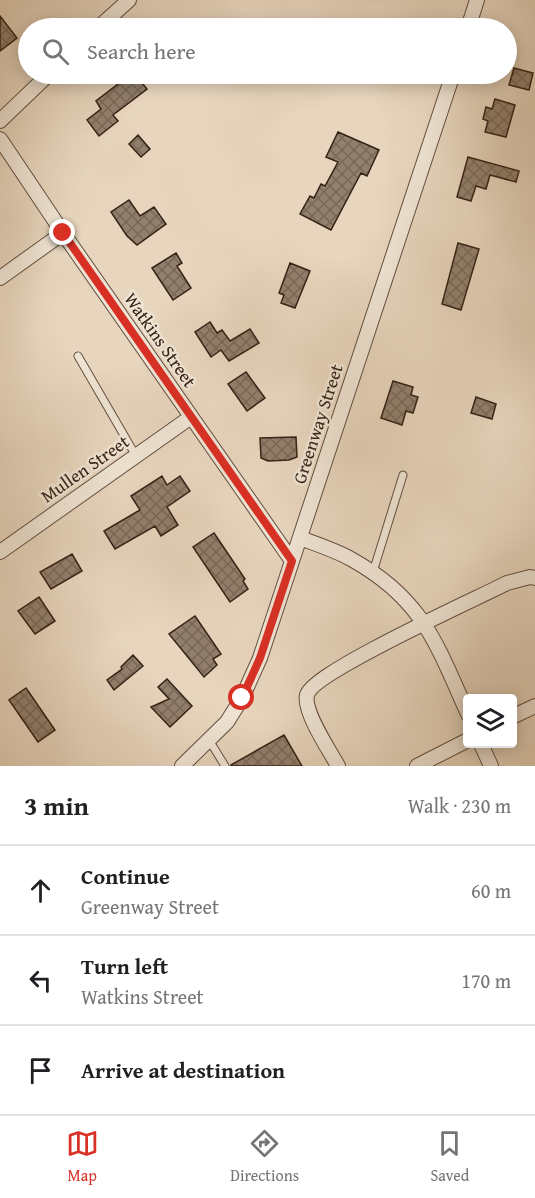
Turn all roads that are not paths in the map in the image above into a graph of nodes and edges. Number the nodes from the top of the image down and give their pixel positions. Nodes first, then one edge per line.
1 (129, 0) edge
2 (477, 0) edge
3 (109, 18) edge
4 (471, 18) edge
5 (39, 84) edge
6 (450, 84) edge
7 (0, 121) edge
8 (0, 139) edge
9 (63, 233) junction
10 (0, 278) edge
11 (78, 356) dead end
12 (191, 417) junction
13 (136, 456) junction
14 (403, 475) dead end
15 (300, 537) junction
16 (0, 552) edge
17 (292, 561) junction
18 (373, 572) junction
19 (535, 578) edge
20 (424, 624) junction
21 (463, 704) edge
22 (535, 706) edge
23 (517, 715) edge
24 (209, 740) junction
25 (463, 743) edge
26 (483, 748) edge
27 (182, 766) edge
28 (225, 766) edge
29 (338, 766) edge
30 (417, 766) edge
31 (491, 766) edge

1 - 3 street
2 - 4 street
5 - 7 street
6 - 15 street, Greenway Street
8 - 9 street, Watkins Street
9 - 10 street
9 - 12 street, Watkins Street
11 - 13 lane
12 - 13 street, Mullen Street
12 - 17 street, Watkins Street
13 - 16 street, Mullen Street
14 - 18 lane
15 - 17 street, Greenway Street
15 - 18 street
17 - 24 street, Greenway Street
18 - 20 street
19 - 20 street
20 - 21 street
20 - 29 street
22 - 23 street
24 - 27 street, Greenway Street
24 - 28 lane
25 - 30 street
26 - 31 street

